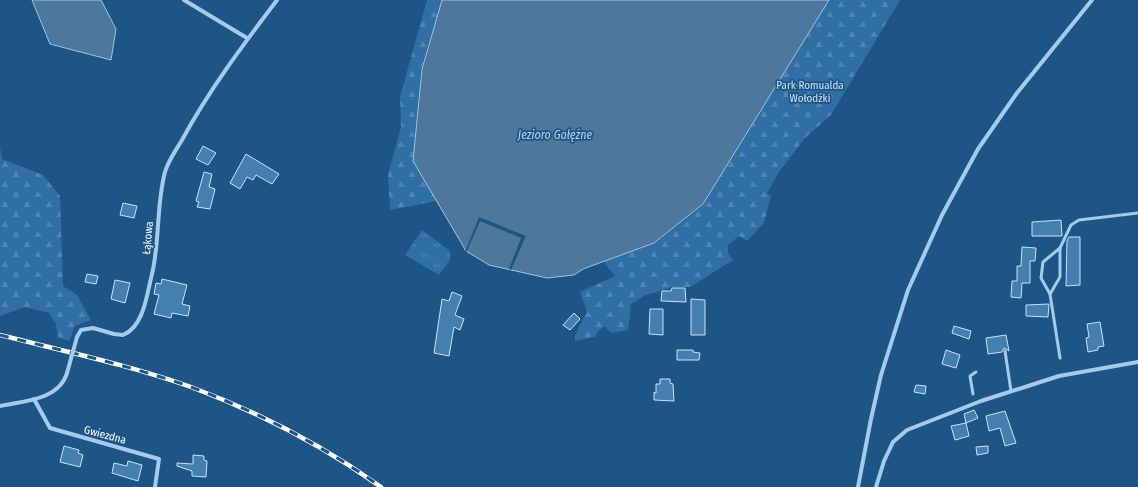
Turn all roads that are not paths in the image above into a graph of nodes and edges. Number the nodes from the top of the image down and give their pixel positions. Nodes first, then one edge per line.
1 (184, 0) edge
2 (277, 0) edge
3 (1092, 0) edge
4 (247, 38) junction
5 (1138, 213) edge
6 (1060, 248) junction
7 (1050, 294) junction
8 (1005, 351) dead end
9 (1060, 358) dead end
10 (1138, 362) edge
11 (976, 372) dead end
12 (1011, 391) junction
13 (973, 394) dead end
14 (34, 399) junction
15 (0, 406) edge
16 (155, 487) edge
17 (858, 487) edge
18 (876, 487) edge

1 - 4 street
2 - 4 street, Łąkowa
3 - 17 street
4 - 14 street, Łąkowa, bridge
5 - 6 lane
6 - 7 lane
6 - 7 lane
7 - 9 lane
8 - 12 lane
10 - 12 street
11 - 13 lane
12 - 18 street
14 - 15 street, Łąkowa
14 - 16 street, Gwiezdna

